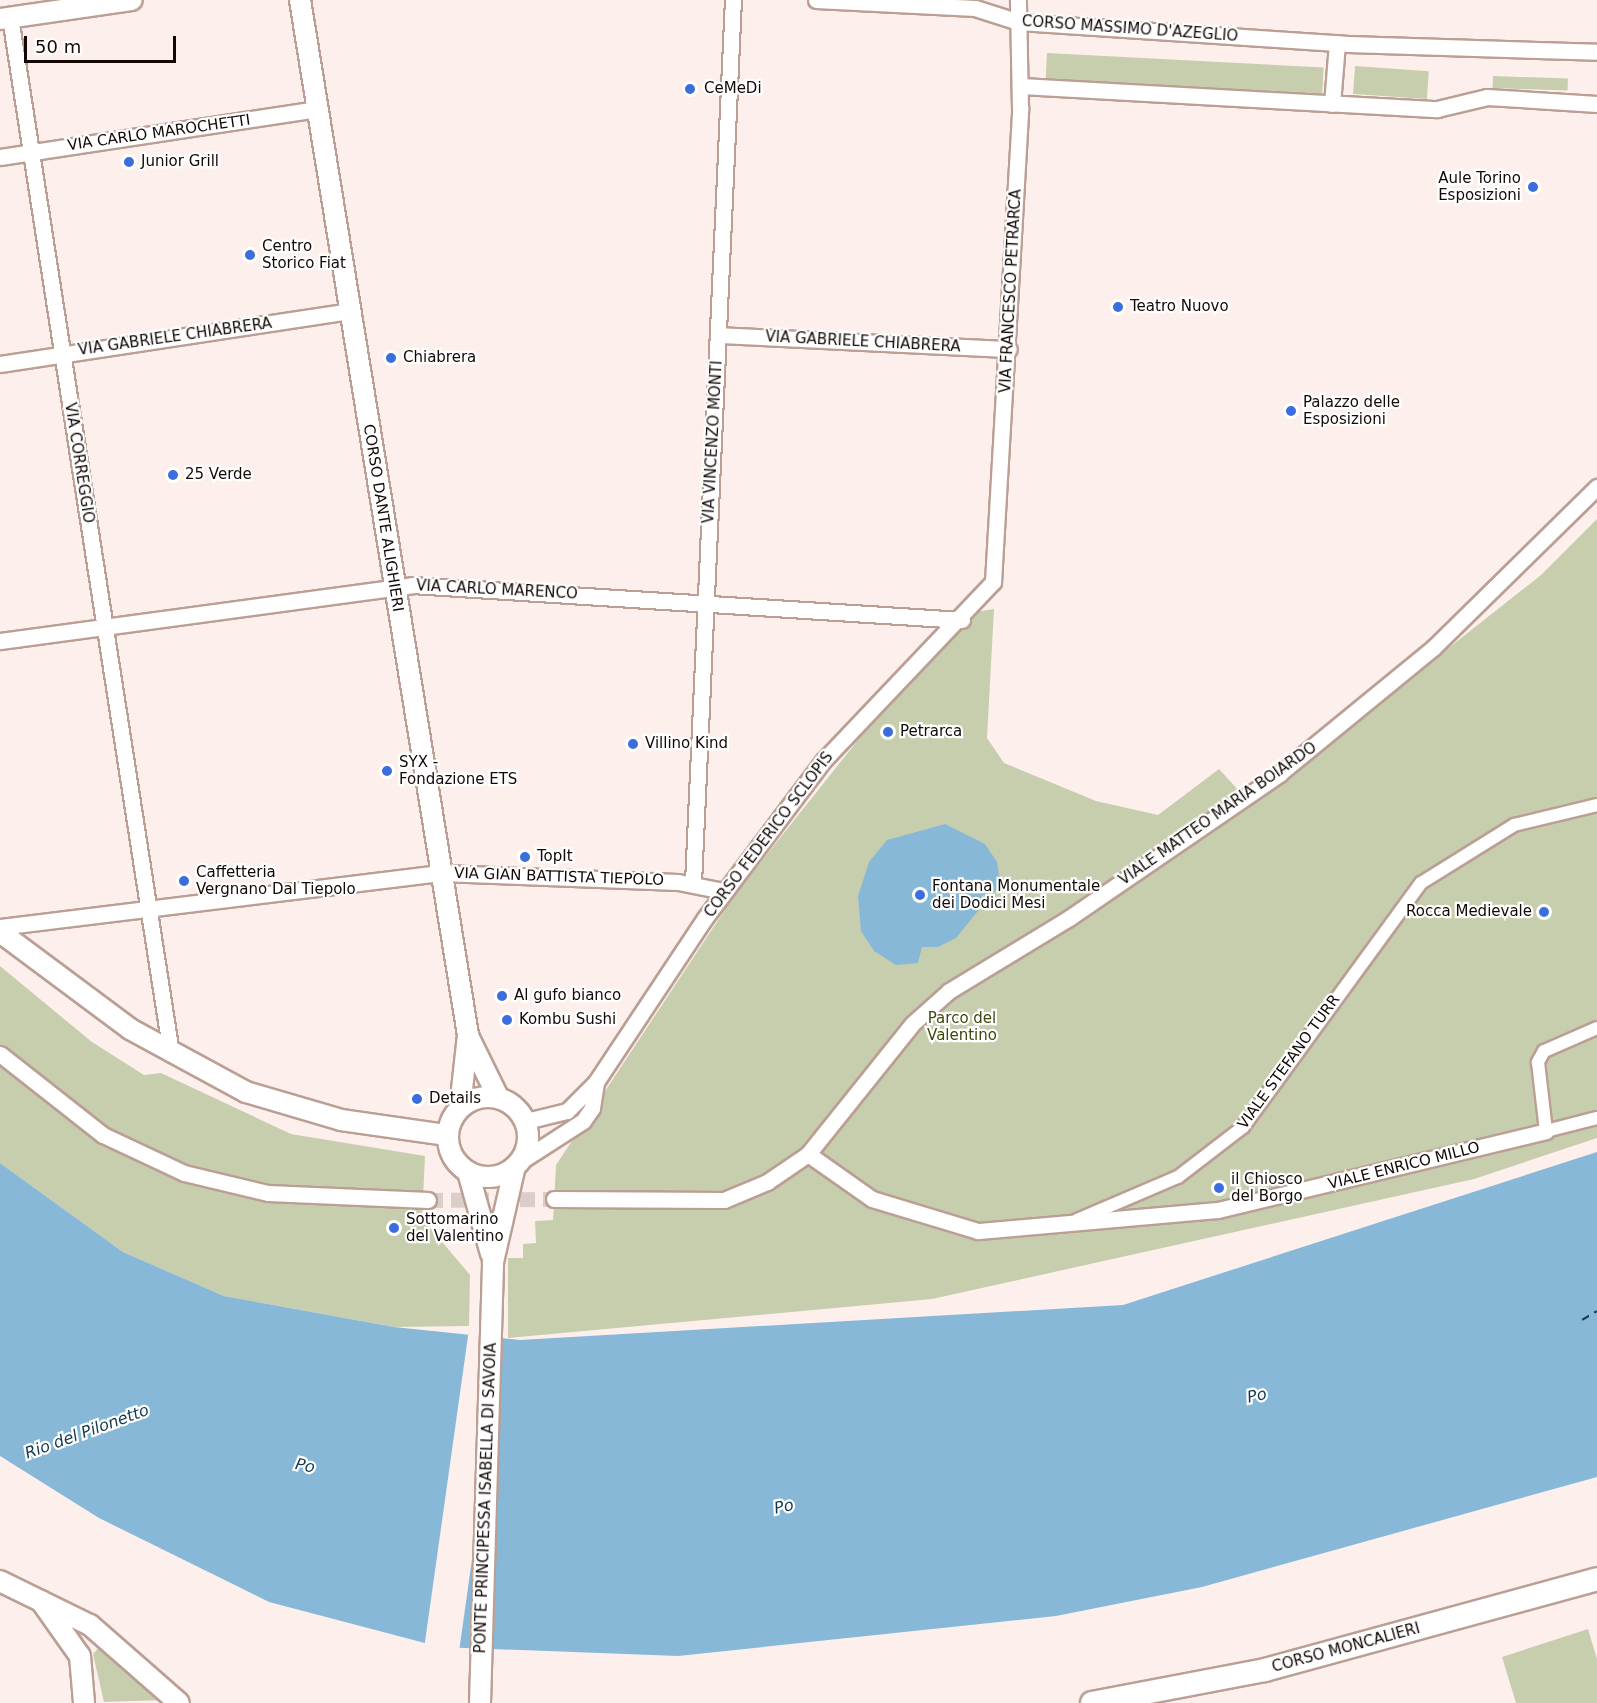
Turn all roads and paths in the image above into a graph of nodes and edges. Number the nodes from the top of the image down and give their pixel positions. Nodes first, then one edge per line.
1 (132, 0) edge
2 (300, 0) edge
3 (733, 0) edge
4 (816, 0) edge
5 (1018, 0) edge
6 (5, 18) edge
7 (1019, 22) junction
8 (1337, 43) junction
9 (1597, 52) edge
10 (1021, 86) junction
11 (1332, 104) junction
12 (1597, 104) edge
13 (318, 109) junction
14 (31, 152) junction
15 (0, 156) edge
16 (350, 311) junction
17 (718, 335) junction
18 (1008, 349) junction
19 (62, 354) junction
20 (0, 364) edge
21 (1597, 487) edge
22 (993, 582) joint
23 (394, 586) junction
24 (706, 603) junction
25 (962, 620) junction
26 (105, 627) junction
27 (0, 641) edge
28 (1597, 805) edge
29 (441, 873) junction
30 (693, 883) junction
31 (724, 891) junction
32 (148, 908) junction
33 (0, 927) edge
34 (0, 932) edge
35 (1597, 1028) edge
36 (468, 1035) junction
37 (0, 1054) edge
38 (171, 1054) junction
39 (596, 1082) junction
40 (498, 1097) junction
41 (460, 1107) junction
42 (1597, 1118) edge
43 (525, 1121) junction
44 (1546, 1131) junction
45 (447, 1135) junction
46 (808, 1154) junction
47 (517, 1166) junction
48 (468, 1172) junction
49 (554, 1199) tunnel mouth
50 (428, 1200) tunnel mouth
51 (1068, 1224) junction
52 (493, 1262) junction
53 (1597, 1579) edge
54 (0, 1581) edge
55 (39, 1598) junction
56 (84, 1703) edge
57 (179, 1703) edge
58 (480, 1703) edge
59 (1092, 1703) edge

1 - 6 street
2 - 13 street, CORSO DANTE ALIGHIERI
3 - 17 street, VIA VINCENZO MONTI
4 - 7 street, CORSO MASSIMO D'AZEGLIO
5 - 7 street, VIA FRANCESCO PETRARCA
6 - 14 street, VIA CORREGGIO
7 - 8 street, CORSO MASSIMO D'AZEGLIO
7 - 10 street, VIA FRANCESCO PETRARCA
8 - 9 street, CORSO MASSIMO D'AZEGLIO
8 - 11 street
10 - 11 street
10 - 18 street, VIA FRANCESCO PETRARCA
11 - 12 street
13 - 14 street, VIA CARLO MAROCHETTI
13 - 16 street, CORSO DANTE ALIGHIERI
14 - 15 street, VIA CARLO MAROCHETTI
14 - 19 street, VIA CORREGGIO
16 - 19 street, VIA GABRIELE CHIABRERA
16 - 23 street, CORSO DANTE ALIGHIERI
17 - 18 street, VIA GABRIELE CHIABRERA
17 - 24 street, VIA VINCENZO MONTI
18 - 22 street, VIA FRANCESCO PETRARCA
19 - 20 street, VIA GABRIELE CHIABRERA
19 - 26 street, VIA CORREGGIO
21 - 46 street, VIALE MATTEO MARIA BOIARDO
22 - 25 street, CORSO FEDERICO SCLOPIS
23 - 24 street, VIA CARLO MARENCO
23 - 26 street, VIA CARLO MARENCO
23 - 29 street, CORSO DANTE ALIGHIERI
24 - 25 street, VIA CARLO MARENCO
24 - 30 street, VIA VINCENZO MONTI
25 - 31 street, CORSO FEDERICO SCLOPIS
26 - 27 street, VIA CARLO MARENCO
26 - 32 street, VIA CORREGGIO
28 - 51 street, VIALE STEFANO TURR
29 - 30 street, VIA GIAN BATTISTA TIEPOLO
29 - 32 street, VIA GIAN BATTISTA TIEPOLO
29 - 36 street, CORSO DANTE ALIGHIERI
30 - 31 street, VIA GIAN BATTISTA TIEPOLO
31 - 39 street, CORSO FEDERICO SCLOPIS
32 - 33 street, VIA GIAN BATTISTA TIEPOLO
32 - 38 street, VIA CORREGGIO
34 - 38 street
35 - 44 street
36 - 40 street, CORSO DANTE ALIGHIERI
36 - 41 street, CORSO DANTE ALIGHIERI
37 - 50 street
38 - 45 street
39 - 43 street, CORSO FEDERICO SCLOPIS
39 - 47 street, CORSO FEDERICO SCLOPIS
40 - 41 street
40 - 43 street
41 - 45 street
42 - 44 street, VIALE ENRICO MILLO
43 - 47 street
44 - 51 street, VIALE ENRICO MILLO
45 - 48 street
46 - 49 street, VIALE MATTEO MARIA BOIARDO
46 - 51 street, VIALE STEFANO TURR
47 - 48 street
47 - 52 street
48 - 52 street
52 - 58 street, PONTE PRINCIPESSA ISABELLA DI SAVOIA
53 - 59 main road, CORSO MONCALIERI
54 - 55 street
55 - 56 street
55 - 57 street

